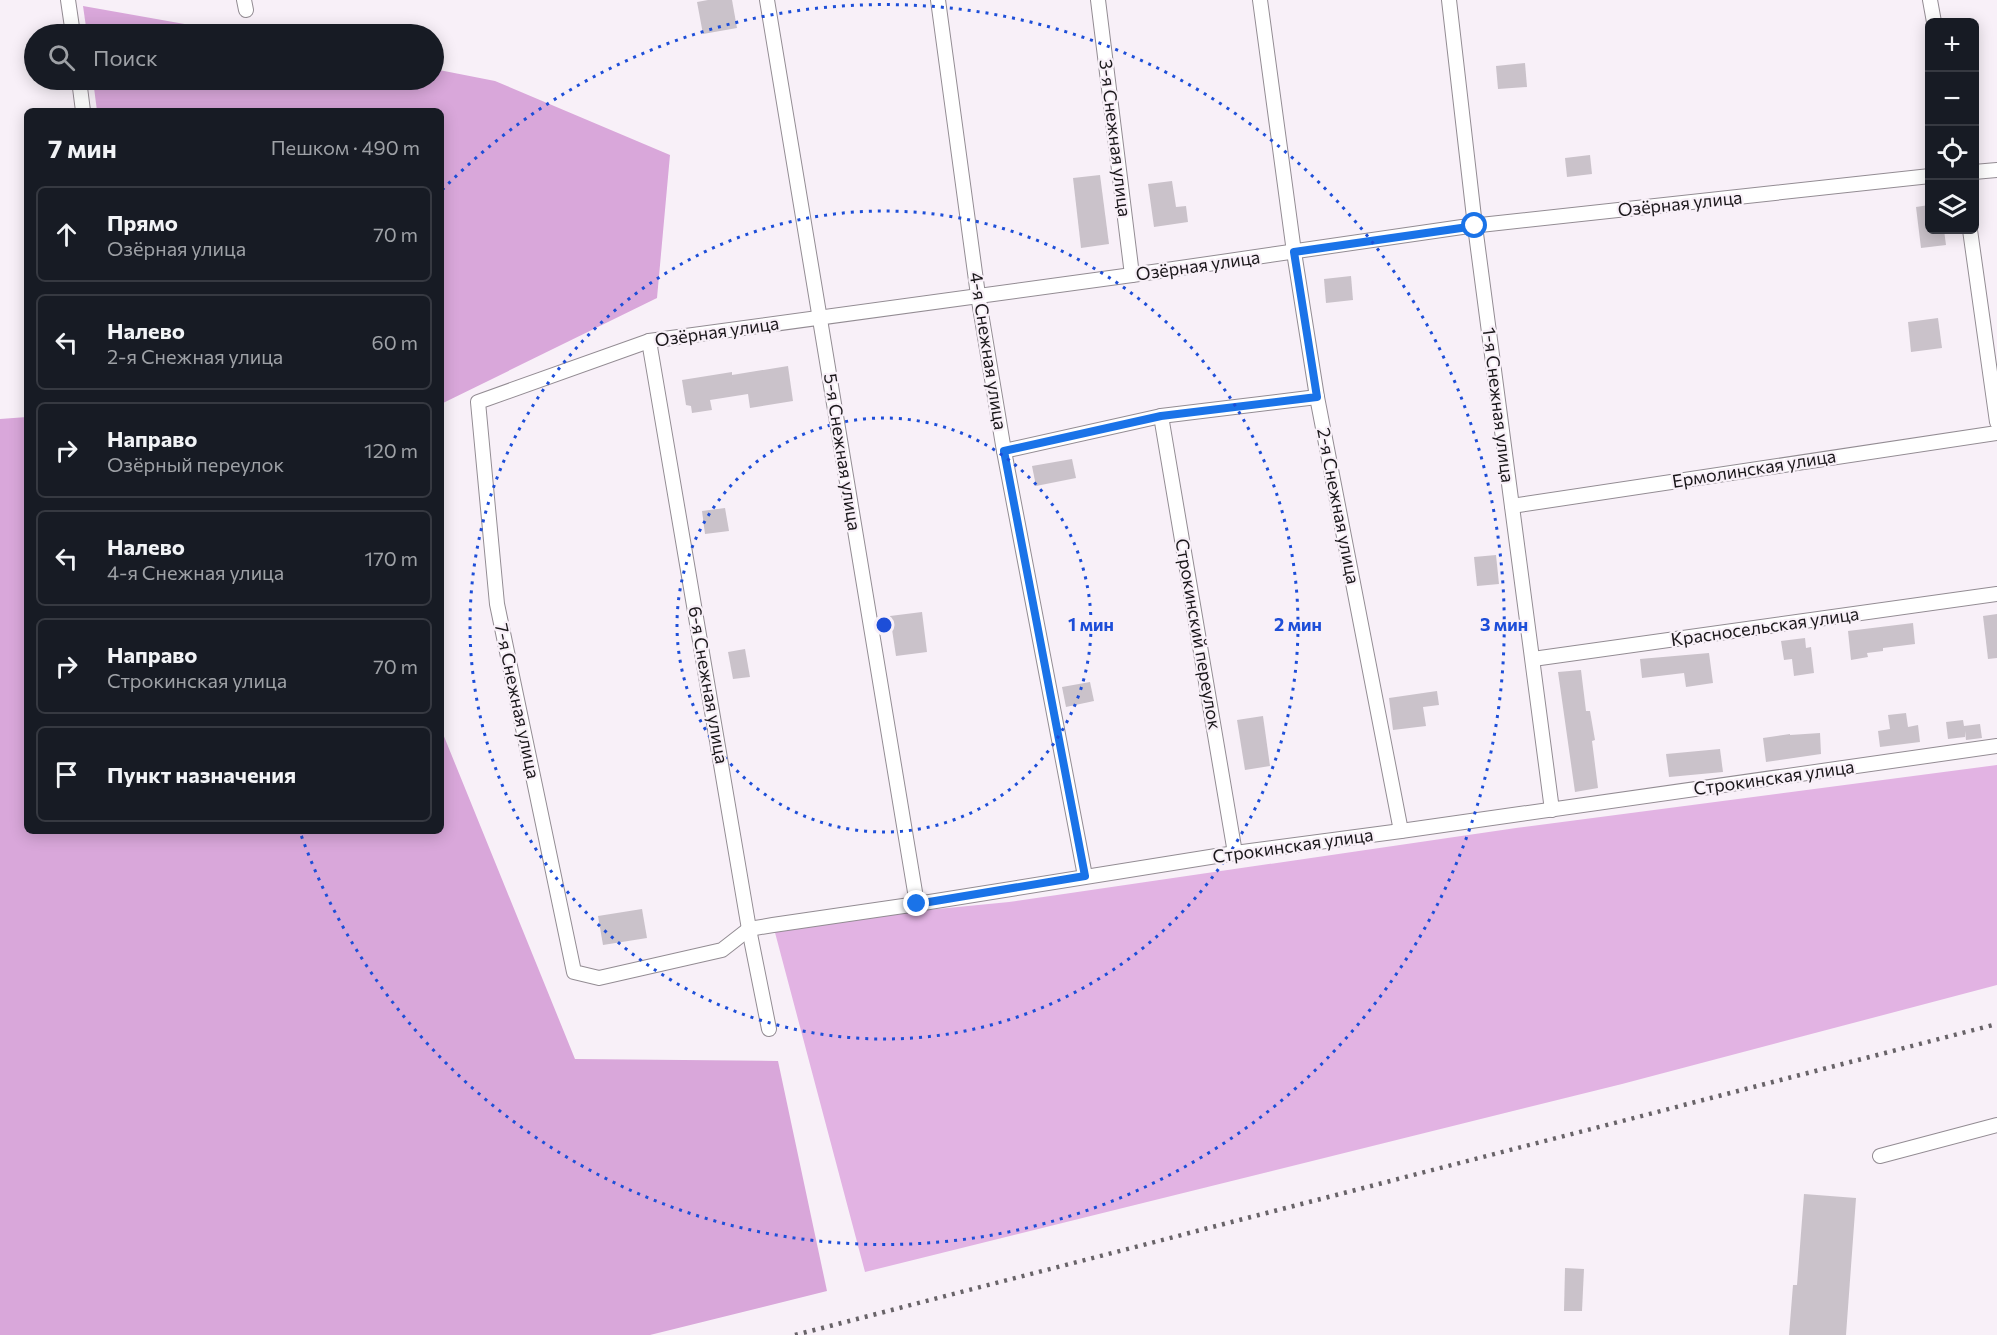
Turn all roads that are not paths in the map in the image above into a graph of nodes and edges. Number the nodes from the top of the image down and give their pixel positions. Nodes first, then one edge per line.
1 (68, 0) edge
2 (767, 0) edge
3 (938, 0) edge
4 (1098, 0) edge
5 (1260, 0) edge
6 (1449, 0) edge
7 (1930, 0) edge
8 (1933, 18) edge
9 (72, 24) edge
10 (80, 90) edge
11 (83, 108) edge
12 (1997, 170) edge
13 (1979, 172) edge
14 (1925, 176) edge
15 (1475, 226) junction
16 (1971, 234) edge
17 (1294, 252) junction
18 (1132, 275) junction
19 (978, 295) junction
20 (820, 318) junction
21 (649, 341) junction
22 (1317, 397) junction
23 (477, 402) joint
24 (1161, 416) junction
25 (1997, 422) edge
26 (1997, 433) edge
27 (1004, 451) junction
28 (1512, 506) junction
29 (1997, 594) edge
30 (1533, 659) junction
31 (1997, 746) edge
32 (1552, 810) junction
33 (1401, 831) junction
34 (1235, 853) junction
35 (1085, 876) junction
36 (917, 904) junction
37 (750, 929) junction
38 (599, 978) joint
39 (768, 1029) dead end
40 (1997, 1125) edge
41 (1880, 1156) dead end

1 - 9 street
2 - 20 street, 5-я Снежная улица
3 - 19 street, 4-я Снежная улица
4 - 18 street, 3-я Снежная улица
5 - 17 street, 2-я Снежная улица
6 - 15 street, 1-я Снежная улица
7 - 8 street
10 - 11 street
12 - 13 street
14 - 15 street, Озёрная улица
15 - 17 street, Озёрная улица
15 - 28 street, 1-я Снежная улица
16 - 25 street
17 - 18 street, Озёрная улица
17 - 22 street, 2-я Снежная улица
18 - 19 street, Озёрная улица
19 - 20 street, Озёрная улица
19 - 27 street, 4-я Снежная улица
20 - 21 street, Озёрная улица
20 - 36 street, 5-я Снежная улица
21 - 23 street, Озёрная улица
21 - 37 street, 6-я Снежная улица
22 - 24 street
22 - 33 street, 2-я Снежная улица
23 - 38 street, 7-я Снежная улица
24 - 27 street
24 - 34 street, Строкинский переулок
26 - 28 street, Ермолинская улица
27 - 35 street, 4-я Снежная улица
28 - 30 street, 1-я Снежная улица
29 - 30 street, Красносельская улица
30 - 32 street, 1-я Снежная улица
31 - 32 street, Строкинская улица
32 - 33 street, Строкинская улица
33 - 34 street, Строкинская улица
34 - 35 street, Строкинская улица
35 - 36 street, Строкинская улица
36 - 37 street, Строкинская улица
37 - 38 street, Строкинская улица
37 - 39 street, 6-я Снежная улица
40 - 41 street

